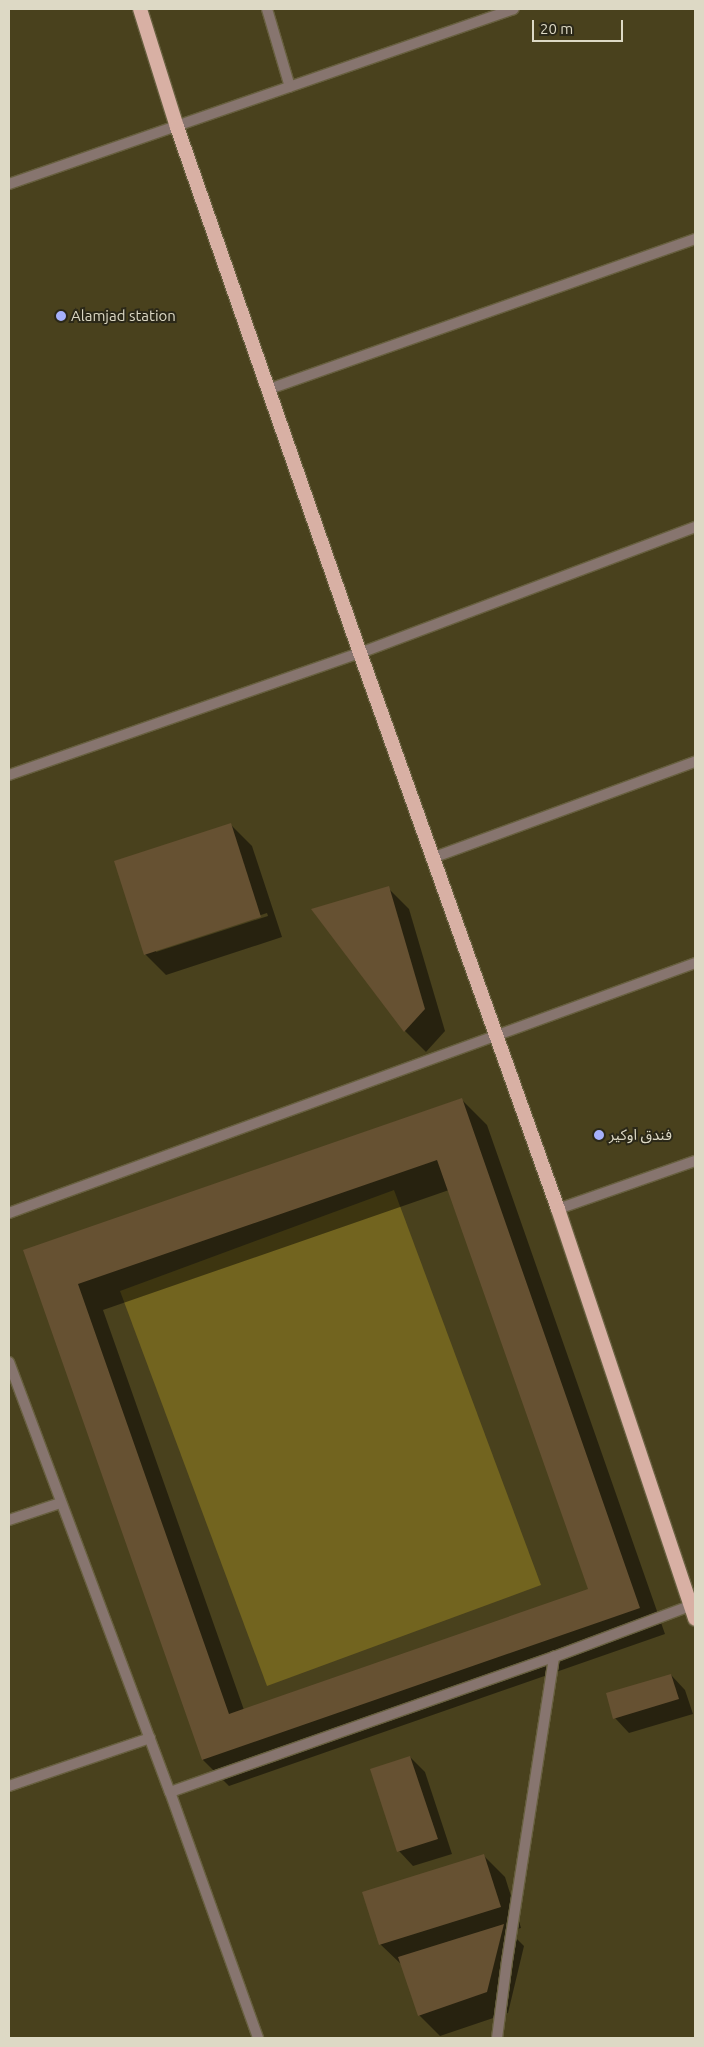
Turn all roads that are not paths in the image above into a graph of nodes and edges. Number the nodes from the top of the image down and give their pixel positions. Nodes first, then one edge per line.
1 (140, 9) edge
2 (267, 9) edge
3 (514, 9) edge
4 (290, 87) junction
5 (177, 126) junction
6 (9, 184) edge
7 (695, 238) edge
8 (270, 389) junction
9 (695, 527) edge
10 (360, 653) junction
11 (695, 762) edge
12 (9, 775) edge
13 (432, 858) junction
14 (695, 963) edge
15 (496, 1034) junction
16 (695, 1161) edge
17 (558, 1209) junction
18 (9, 1213) edge
19 (9, 1362) edge
20 (60, 1503) junction
21 (9, 1520) edge
22 (693, 1612) edge
23 (554, 1657) junction
24 (150, 1738) junction
25 (9, 1786) edge
26 (170, 1792) junction
27 (258, 2038) edge
28 (497, 2038) edge

1 - 5 highway
2 - 4 street
3 - 4 street
4 - 5 street
5 - 6 street
5 - 8 highway
7 - 8 street
8 - 10 highway
9 - 10 street
10 - 12 street
10 - 13 highway
11 - 13 street
13 - 15 highway
14 - 15 street
15 - 17 highway
15 - 18 street
16 - 17 street
17 - 22 highway
19 - 20 street
20 - 21 street
20 - 24 street
22 - 23 street
23 - 26 street
23 - 28 street
24 - 25 street
24 - 26 street
26 - 27 street

